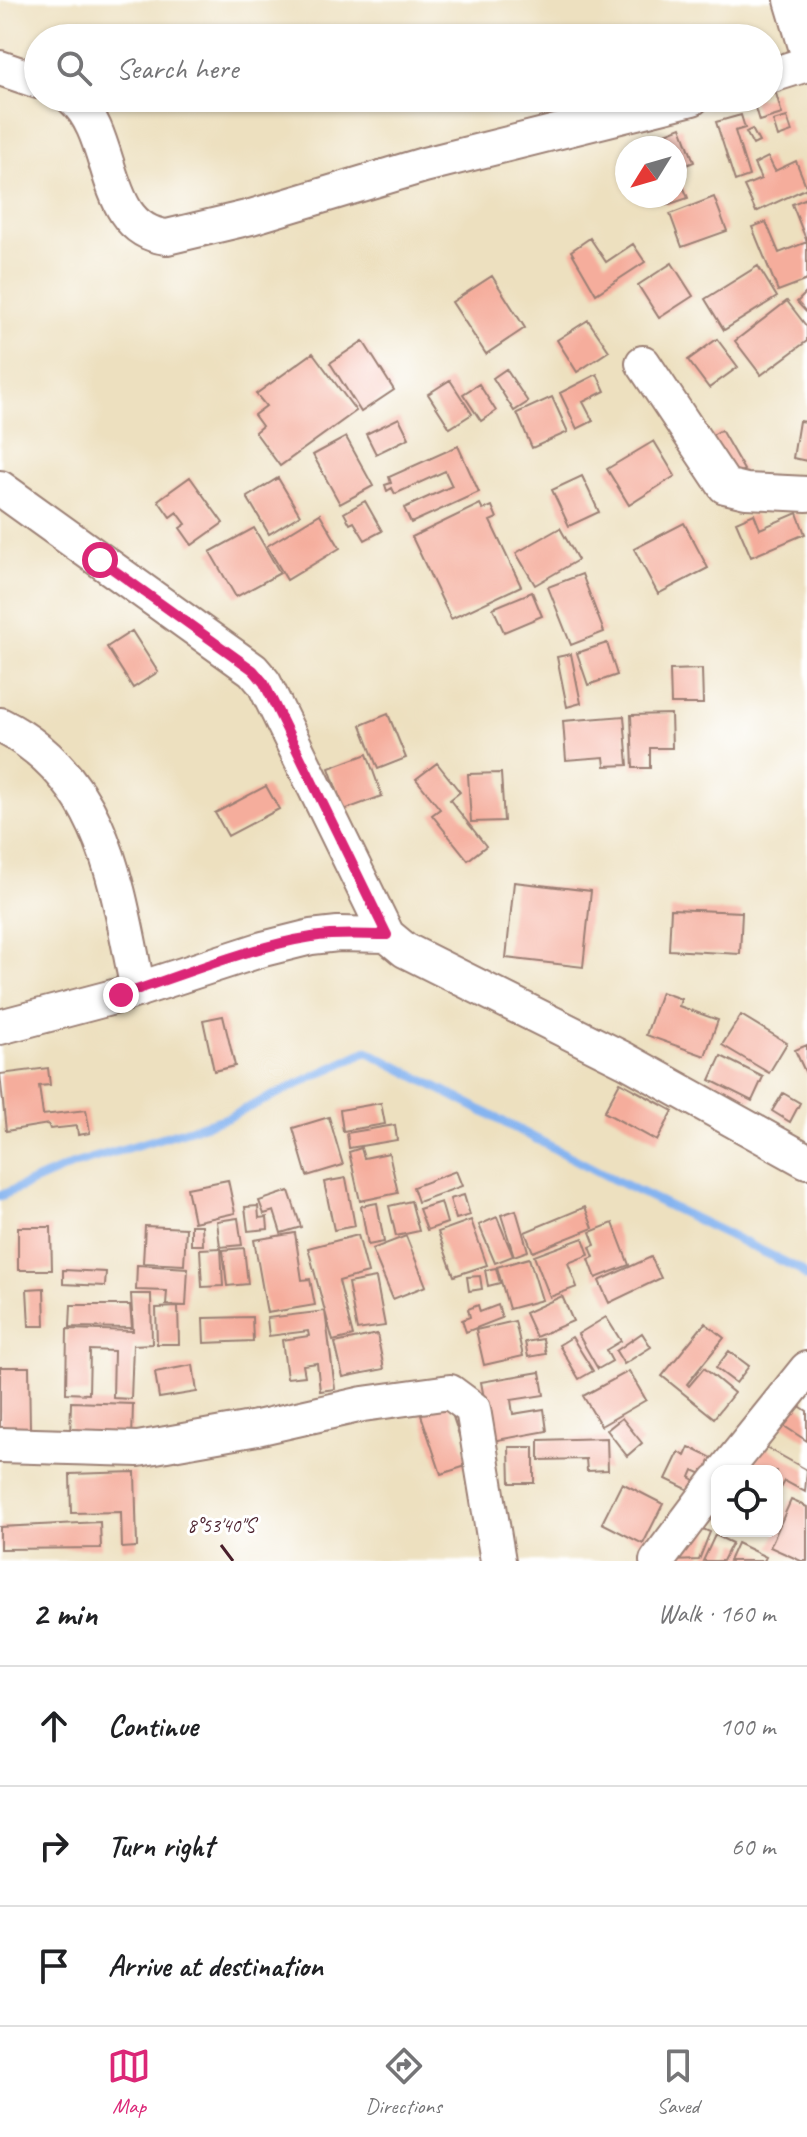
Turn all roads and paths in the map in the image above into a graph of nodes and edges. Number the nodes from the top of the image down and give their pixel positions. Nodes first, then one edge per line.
1 (792, 0) edge
2 (807, 50) edge
3 (807, 64) edge
4 (0, 68) edge
5 (783, 72) edge
6 (24, 76) edge
7 (86, 112) edge
8 (636, 112) edge
9 (643, 363) dead end
10 (0, 488) edge
11 (807, 494) edge
12 (0, 725) edge
13 (387, 935) junction
14 (138, 990) junction
15 (0, 1027) edge
16 (807, 1161) edge
17 (807, 1369) edge
18 (0, 1445) edge
19 (730, 1465) edge
20 (711, 1489) edge
21 (498, 1561) edge
22 (657, 1561) edge

1 - 2 street
3 - 5 street
4 - 6 street
7 - 8 street
9 - 11 street
10 - 13 street
12 - 14 street
13 - 14 street
13 - 16 street
14 - 15 street
17 - 19 street
18 - 21 street
20 - 22 street

